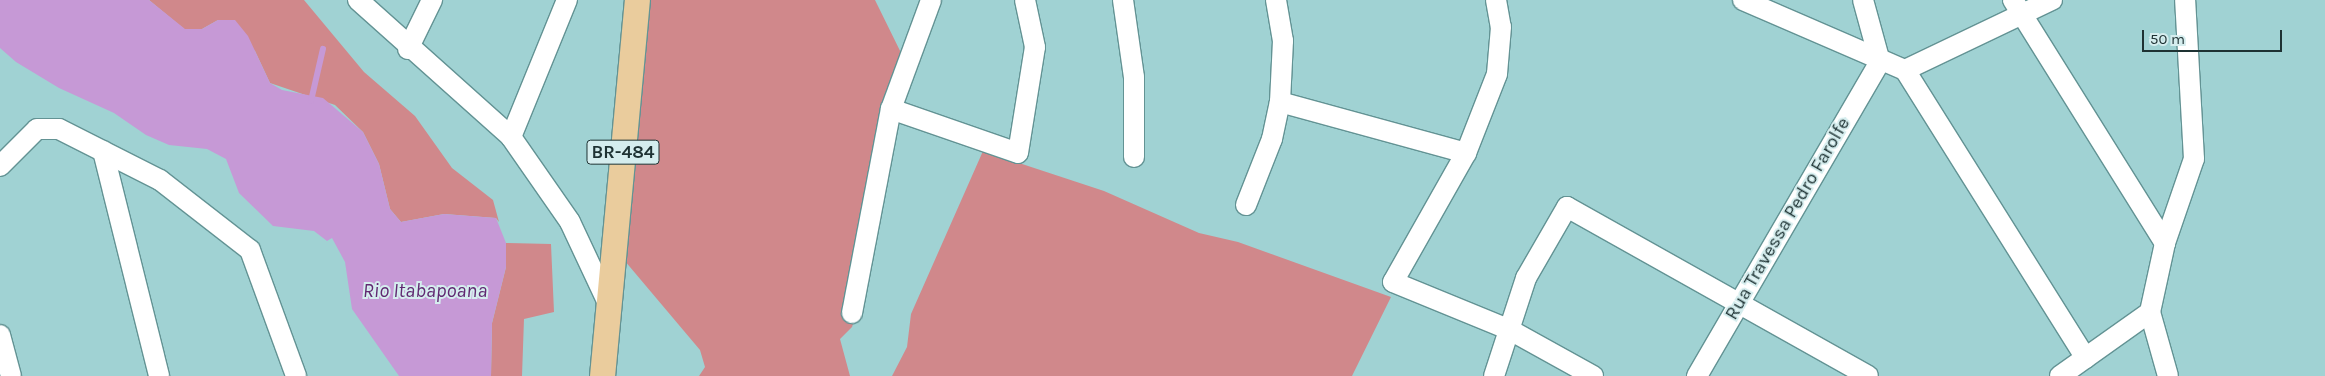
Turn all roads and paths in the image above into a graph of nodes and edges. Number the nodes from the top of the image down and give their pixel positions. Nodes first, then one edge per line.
1 (358, 0) edge
2 (432, 0) edge
3 (567, 0) edge
4 (637, 0) edge
5 (931, 0) edge
6 (1025, 0) edge
7 (1122, 0) edge
8 (1276, 0) edge
9 (1496, 0) edge
10 (1864, 0) edge
11 (2052, 0) edge
12 (2185, 0) edge
13 (1749, 1) edge
14 (2017, 8) edge
15 (408, 49) junction
16 (1880, 62) junction
17 (1905, 70) junction
18 (1280, 102) junction
19 (891, 109) junction
20 (511, 137) junction
21 (103, 151) junction
22 (1466, 153) junction
23 (1134, 157) dead end
24 (0, 166) edge
25 (1246, 205) dead end
26 (2165, 242) junction
27 (608, 303) junction
28 (1738, 303) junction
29 (2150, 312) junction
30 (852, 313) dead end
31 (1510, 330) junction
32 (0, 335) edge
33 (2086, 358) junction
34 (11, 376) edge
35 (159, 376) edge
36 (296, 376) edge
37 (602, 376) edge
38 (1494, 376) edge
39 (1594, 376) edge
40 (1698, 376) edge
41 (1868, 376) edge
42 (2060, 376) edge
43 (2168, 376) edge

1 - 15 street
2 - 15 street
3 - 20 street
4 - 27 main road, BR-484
5 - 19 street
6 - 19 street
7 - 23 street
8 - 18 street
9 - 22 street
10 - 16 street
11 - 14 street
12 - 26 street
13 - 16 street
14 - 17 street
14 - 26 street
15 - 20 street
16 - 17 street
16 - 28 street, Rua Travessa Pedro Farolfe
17 - 33 street
18 - 22 street
18 - 25 street
19 - 30 street
20 - 27 street
21 - 24 street
21 - 35 street
21 - 36 street
22 - 31 street
26 - 29 street
27 - 37 main road, BR-484
28 - 31 street
28 - 40 street, Rua Travessa Pedro Farolfe
28 - 41 street
29 - 33 street
29 - 43 street
31 - 38 street
31 - 39 street
32 - 34 street
33 - 42 street

